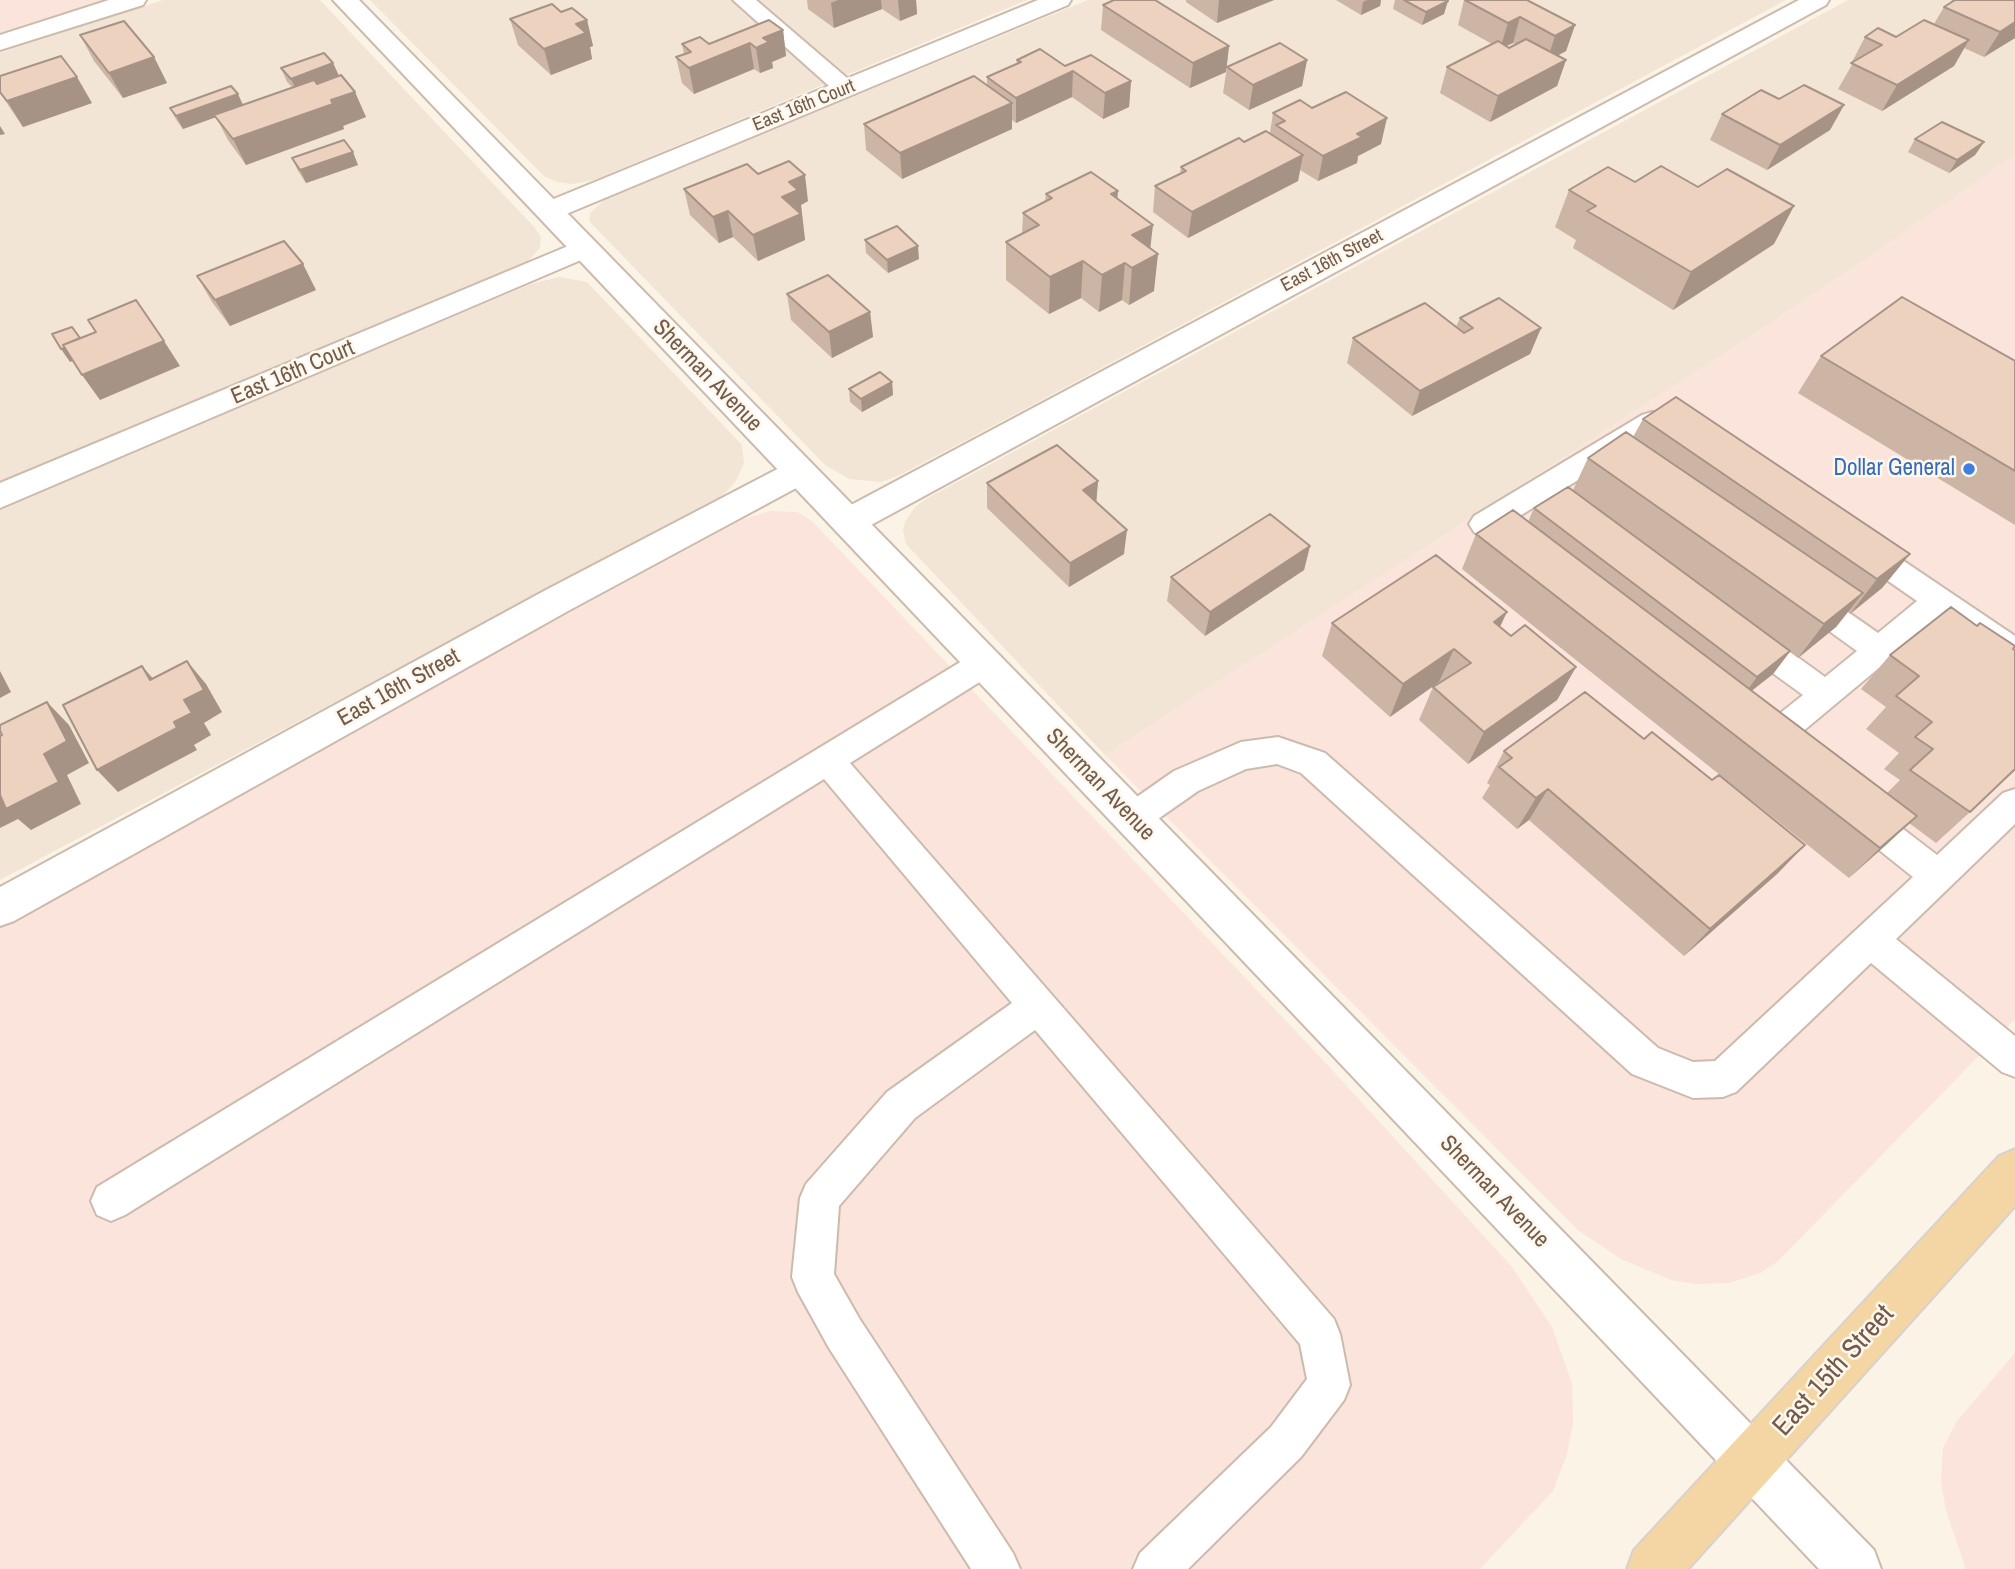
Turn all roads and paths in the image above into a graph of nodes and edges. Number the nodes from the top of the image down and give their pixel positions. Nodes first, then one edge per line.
1 (134, 0) edge
2 (345, 0) edge
3 (743, 0) edge
4 (1059, 0) edge
5 (1817, 0) edge
6 (0, 43) edge
7 (846, 89) junction
8 (548, 211) junction
9 (585, 248) junction
10 (1706, 436) edge
11 (799, 472) junction
12 (0, 496) edge
13 (848, 522) junction
14 (1838, 530) edge
15 (1549, 575) edge
16 (1778, 579) edge
17 (1938, 601) junction
18 (1727, 624) edge
19 (1879, 650) junction
20 (2015, 653) edge
21 (983, 664) junction
22 (1826, 695) junction
23 (1766, 743) edge
24 (828, 761) junction
25 (1830, 793) edge
26 (2015, 803) edge
27 (1133, 818) junction
28 (1938, 876) junction
29 (0, 908) edge
30 (1870, 940) junction
31 (1038, 1006) junction
32 (2015, 1059) edge
33 (2015, 1172) edge
34 (111, 1201) dead end
35 (1753, 1462) junction
36 (997, 1569) edge
37 (1156, 1569) edge
38 (1653, 1569) edge
39 (1855, 1569) edge

1 - 6 street
2 - 8 street, Sherman Avenue
3 - 7 lane
4 - 7 street, East 16th Court
5 - 13 street, East 16th Street
7 - 8 street, East 16th Court
8 - 9 street, Sherman Avenue
9 - 11 street, Sherman Avenue
9 - 12 street, East 16th Court
10 - 15 lane
11 - 13 street, Sherman Avenue
11 - 29 street, East 16th Street
13 - 21 street, Sherman Avenue
14 - 17 lane
16 - 19 lane
17 - 19 lane
17 - 20 lane
18 - 22 lane
19 - 22 lane
21 - 24 lane
21 - 27 street, Sherman Avenue
22 - 23 lane
24 - 31 lane
24 - 34 lane
25 - 28 lane
26 - 28 lane
27 - 30 lane
27 - 35 street, Sherman Avenue
28 - 30 lane
30 - 32 lane
31 - 36 lane
31 - 37 lane
33 - 35 main road, East 15th Street
35 - 38 main road, East 15th Street
35 - 39 street, Sherman Avenue

